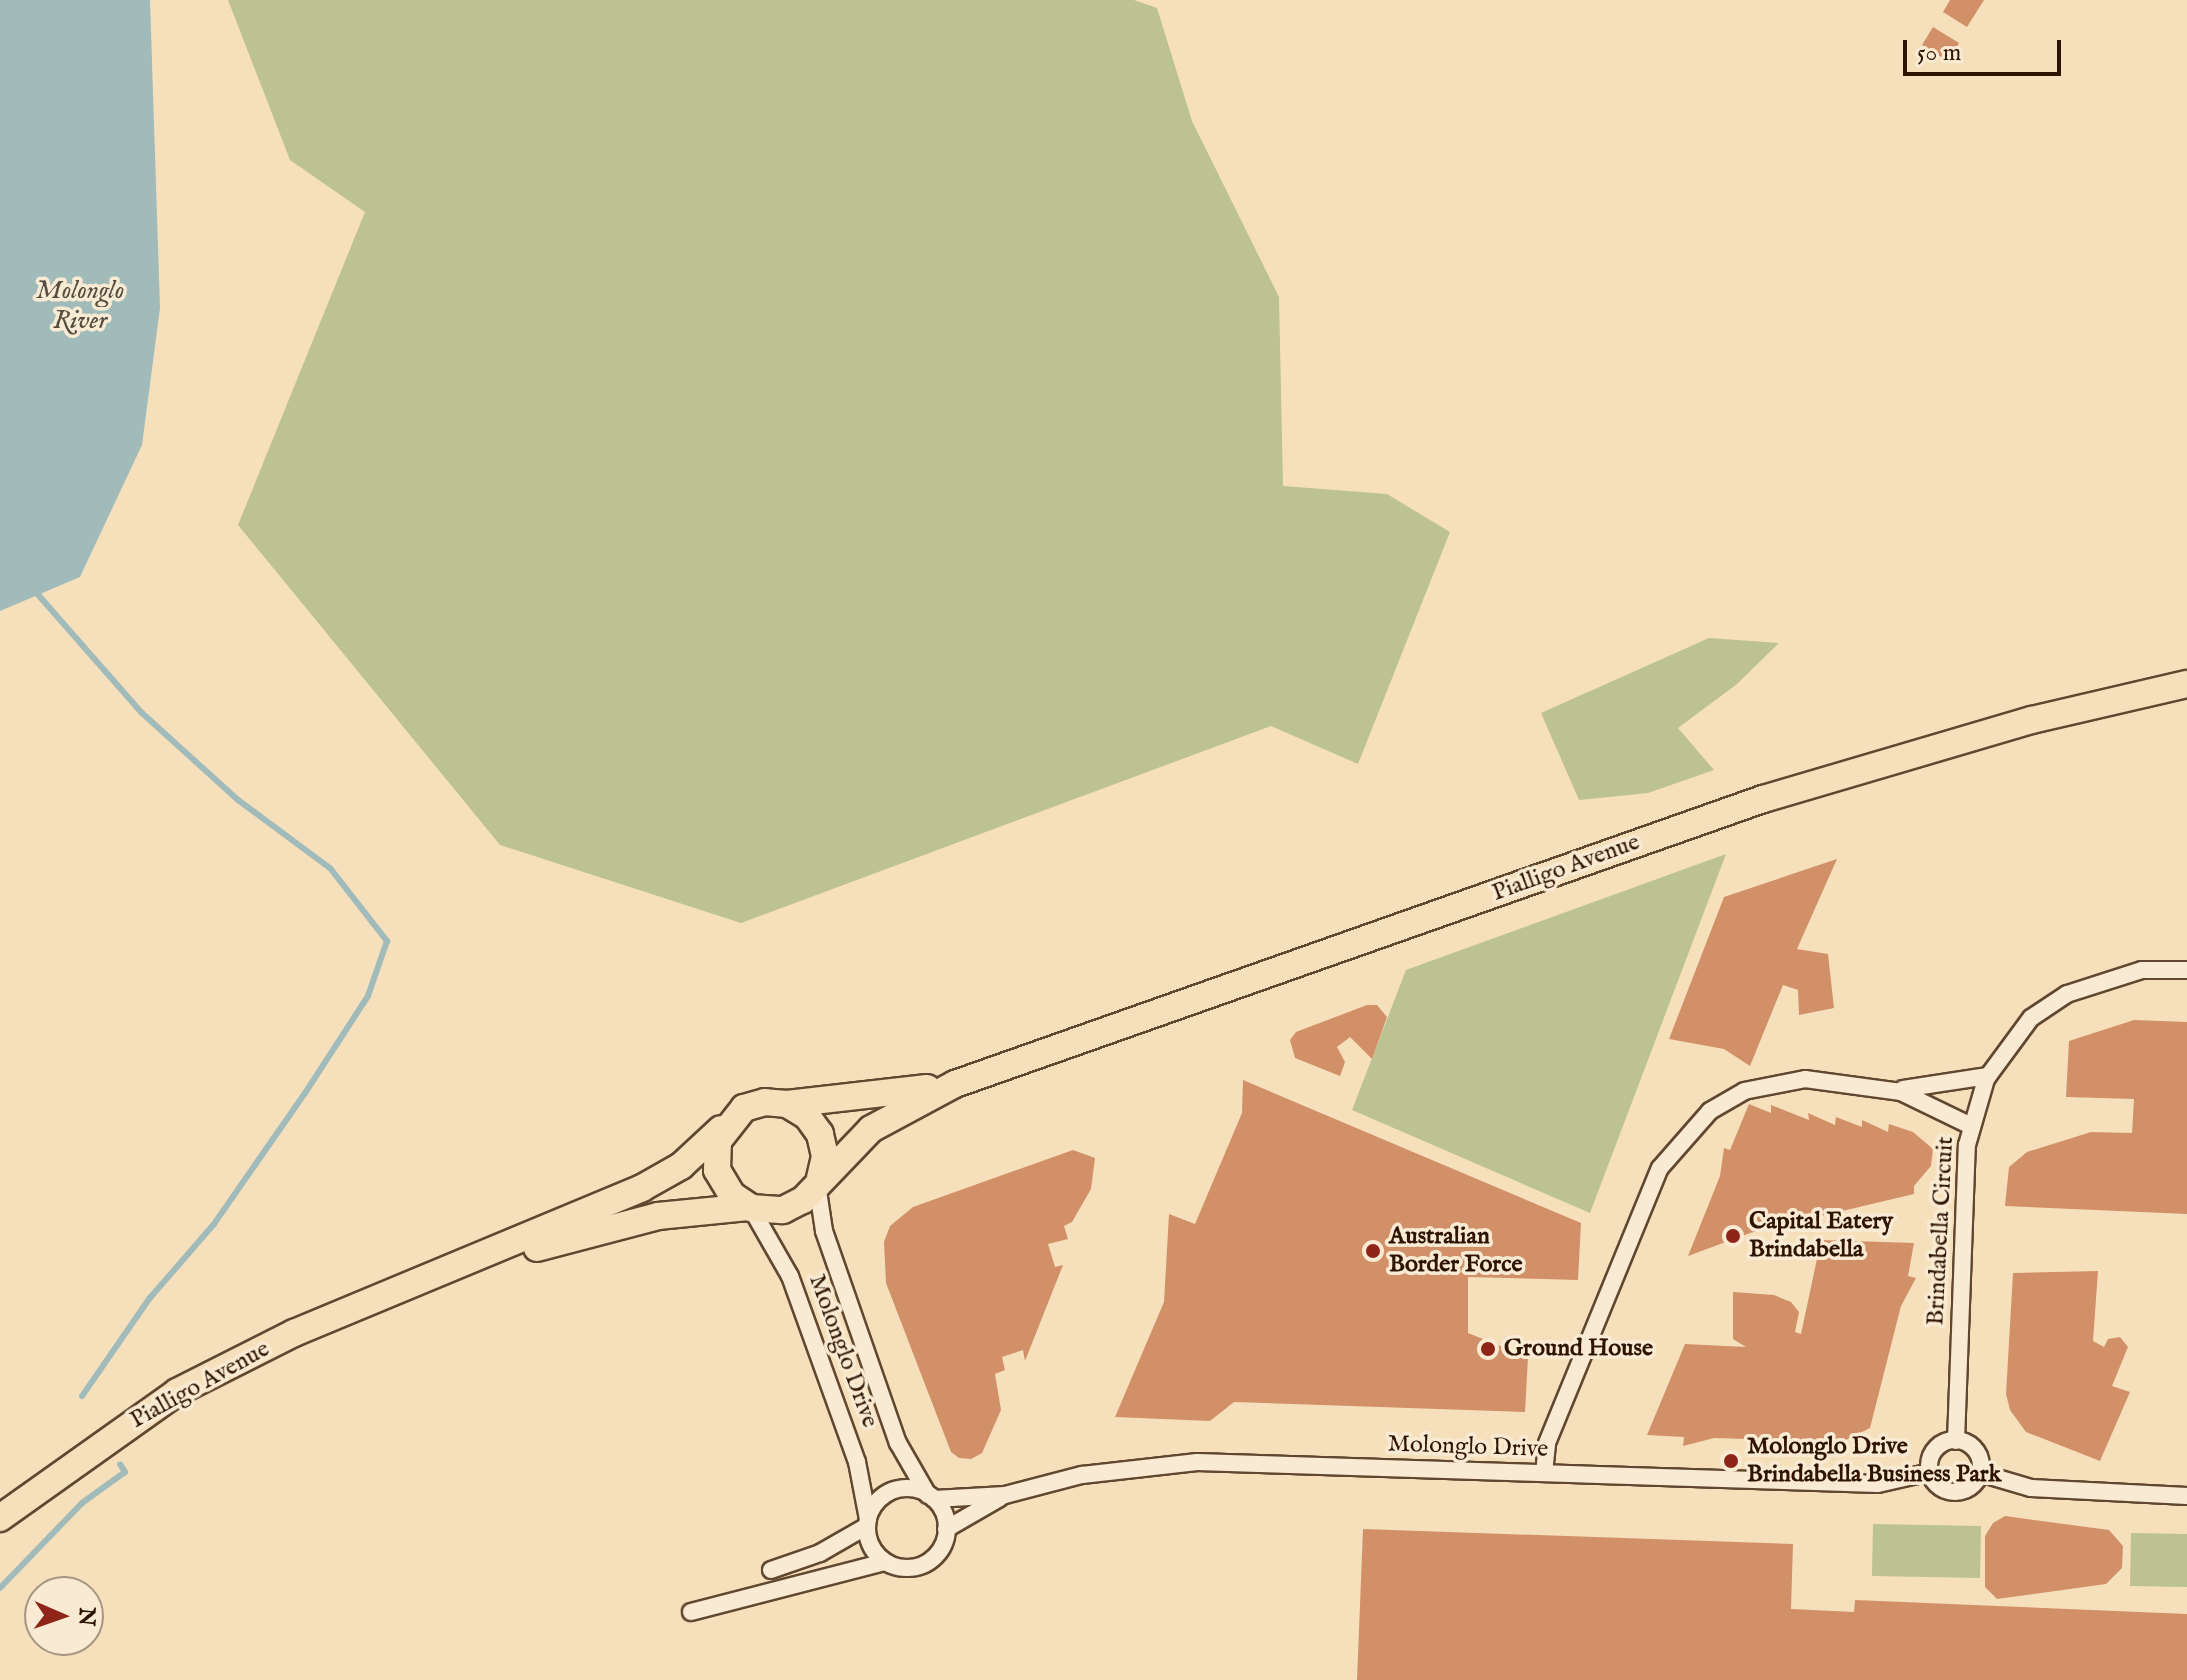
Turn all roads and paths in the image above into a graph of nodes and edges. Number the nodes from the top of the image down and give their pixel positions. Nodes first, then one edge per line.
1 (2187, 684) edge
2 (2187, 970) edge
3 (1988, 1076) junction
4 (955, 1084) junction
5 (1889, 1089) junction
6 (787, 1104) junction
7 (727, 1123) junction
8 (1971, 1126) junction
9 (819, 1181) junction
10 (749, 1207) junction
11 (419, 1284) junction
12 (1956, 1441) junction
13 (1931, 1472) junction
14 (1544, 1473) junction
15 (1980, 1473) junction
16 (1005, 1495) junction
17 (2187, 1496) edge
18 (931, 1497) junction
19 (0, 1518) edge
20 (868, 1523) junction
21 (946, 1529) junction
22 (885, 1562) junction
23 (771, 1570) dead end
24 (691, 1612) dead end

1 - 4 main road, Pialligo Avenue
2 - 3 street, Brindabella Circuit
3 - 5 street
3 - 8 street, Brindabella Circuit
4 - 6 main road, Pialligo Avenue
4 - 9 main road, Pialligo Avenue
5 - 8 street
5 - 14 street
6 - 7 main road
6 - 9 main road
7 - 10 main road
7 - 11 main road, Pialligo Avenue
8 - 12 street, Brindabella Circuit
9 - 10 main road
9 - 18 street, Molonglo Drive
10 - 11 main road, Pialligo Avenue
10 - 20 street, Molonglo Drive
11 - 19 main road, Pialligo Avenue
12 - 13 street
12 - 15 street
13 - 14 street, Molonglo Drive
13 - 15 street
14 - 16 street, Molonglo Drive
15 - 17 street
16 - 18 street, Molonglo Drive
16 - 21 street, Molonglo Drive
18 - 20 street
18 - 21 street
20 - 22 street
20 - 23 street
21 - 22 street
22 - 24 street

